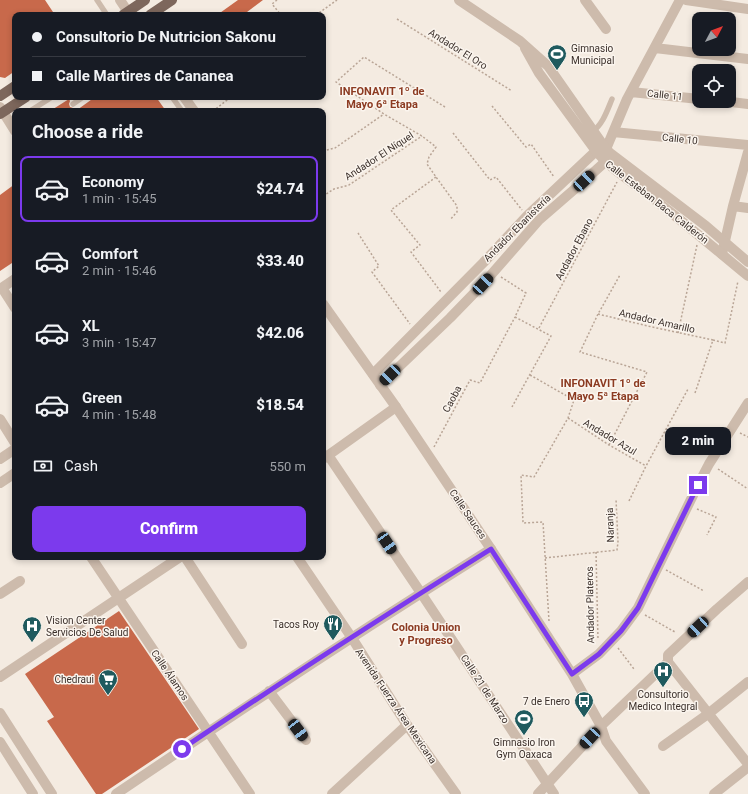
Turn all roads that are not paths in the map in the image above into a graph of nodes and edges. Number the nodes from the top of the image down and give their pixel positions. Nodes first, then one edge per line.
1 (97, 0) edge
2 (120, 0) edge
3 (145, 0) edge
4 (172, 0) edge
5 (459, 0) edge
6 (585, 0) edge
7 (680, 0) edge
8 (686, 0) edge
9 (748, 9) edge
10 (105, 12) edge
11 (126, 12) edge
12 (130, 12) edge
13 (154, 12) edge
14 (606, 29) dead end
15 (520, 41) junction
16 (655, 48) junction
17 (748, 59) edge
18 (12, 88) edge
19 (631, 92) junction
20 (0, 96) edge
21 (692, 97) edge
22 (612, 99) dead end
23 (21, 100) edge
24 (47, 100) edge
25 (79, 100) edge
26 (736, 103) edge
27 (73, 104) dead end
28 (748, 104) edge
29 (35, 108) edge
30 (1, 111) edge
31 (12, 123) edge
32 (594, 131) junction
33 (612, 132) junction
34 (585, 136) junction
35 (748, 146) edge
36 (748, 152) edge
37 (602, 155) junction
38 (746, 168) edge
39 (650, 183) junction
40 (644, 192) junction
41 (734, 206) junction
42 (748, 208) edge
43 (725, 242) junction
44 (722, 254) junction
45 (748, 262) edge
46 (744, 273) edge
47 (12, 281) edge
48 (1, 288) edge
49 (12, 304) edge
50 (326, 308) edge
51 (373, 374) junction
52 (380, 385) junction
53 (748, 403) edge
54 (396, 408) junction
55 (0, 419) edge
56 (12, 438) edge
57 (12, 451) edge
58 (326, 457) edge
59 (0, 459) edge
60 (12, 475) edge
61 (0, 483) edge
62 (491, 549) junction
63 (93, 560) edge
64 (175, 560) edge
65 (187, 560) edge
66 (299, 560) edge
67 (20, 581) dead end
68 (748, 582) edge
69 (421, 593) junction
70 (0, 594) edge
71 (118, 598) junction
72 (352, 638) junction
73 (242, 644) dead end
74 (668, 662) junction
75 (572, 674) junction
76 (0, 677) edge
77 (748, 682) edge
78 (269, 691) junction
79 (0, 713) edge
80 (708, 714) junction
81 (407, 725) junction
82 (601, 726) junction
83 (208, 731) junction
84 (306, 740) dead end
85 (0, 742) edge
86 (663, 746) dead end
87 (748, 766) edge
88 (547, 784) junction
89 (33, 794) edge
90 (52, 794) edge
91 (116, 794) edge
92 (250, 794) edge
93 (332, 794) edge
94 (456, 794) edge
95 (538, 794) edge
96 (554, 794) edge
97 (645, 794) edge
98 (714, 794) edge

1 - 10 lane
2 - 11 street
3 - 12 main road
4 - 13 main road
5 - 15 street, Calle Esteban Baca Calderón
6 - 14 street
7 - 16 street, Andador Ebanistería
8 - 9 street
15 - 32 street, Calle Esteban Baca Calderón
15 - 34 street, Calle Esteban Baca Calderón
16 - 17 street
16 - 19 street, Andador Ebanistería
18 - 20 main road
19 - 21 street, Calle 11
19 - 33 street, Andador Ebanistería
22 - 32 lane
23 - 30 main road
24 - 29 lane
25 - 27 lane
26 - 28 street
30 - 31 street
32 - 34 lane
32 - 37 street, Calle Esteban Baca Calderón
33 - 35 street, Calle 10
33 - 37 street, Andador Ebanistería
34 - 37 street, Calle Esteban Baca Calderón
36 - 38 street
37 - 39 street, Calle Esteban Baca Calderón
37 - 40 street, Calle Esteban Baca Calderón
37 - 51 street, Andador Ebanistería
37 - 52 street, Andador Ebanistería
38 - 41 street
39 - 40 street
39 - 43 street, Calle Esteban Baca Calderón
40 - 44 street, Calle Esteban Baca Calderón
41 - 42 street
41 - 43 street
43 - 44 street
43 - 45 street, Calle Esteban Baca Calderón
44 - 46 street, Calle Esteban Baca Calderón
47 - 48 street
48 - 49 street
50 - 51 street, Calle Sauces
51 - 52 street, Calle Sauces
52 - 54 street, Calle Sauces
53 - 75 street
54 - 58 street
54 - 62 street, Calle Sauces
55 - 56 street
57 - 59 street
58 - 69 street, Calle 21 de Marzo
60 - 61 street
62 - 69 street
62 - 75 street, Calle Sauces
63 - 71 street, Calle Álamos
64 - 71 street
65 - 73 street
66 - 72 street, Avenida Fuerza Área Mexicana
67 - 70 street
68 - 74 street
69 - 72 street
69 - 88 street, Calle 21 de Marzo
71 - 76 street
71 - 83 street, Calle Álamos
72 - 78 street
72 - 81 street, Avenida Fuerza Área Mexicana
74 - 80 street
74 - 82 street
75 - 82 street, Calle Sauces
77 - 80 street
78 - 83 street
78 - 84 street
79 - 90 street
80 - 86 street
80 - 87 street
81 - 93 street
81 - 94 street, Avenida Fuerza Área Mexicana
82 - 88 street
82 - 97 street, Calle Sauces
83 - 91 street
83 - 92 street, Calle Álamos
85 - 89 street
87 - 98 street
88 - 95 street
88 - 96 street, Calle 21 de Marzo

